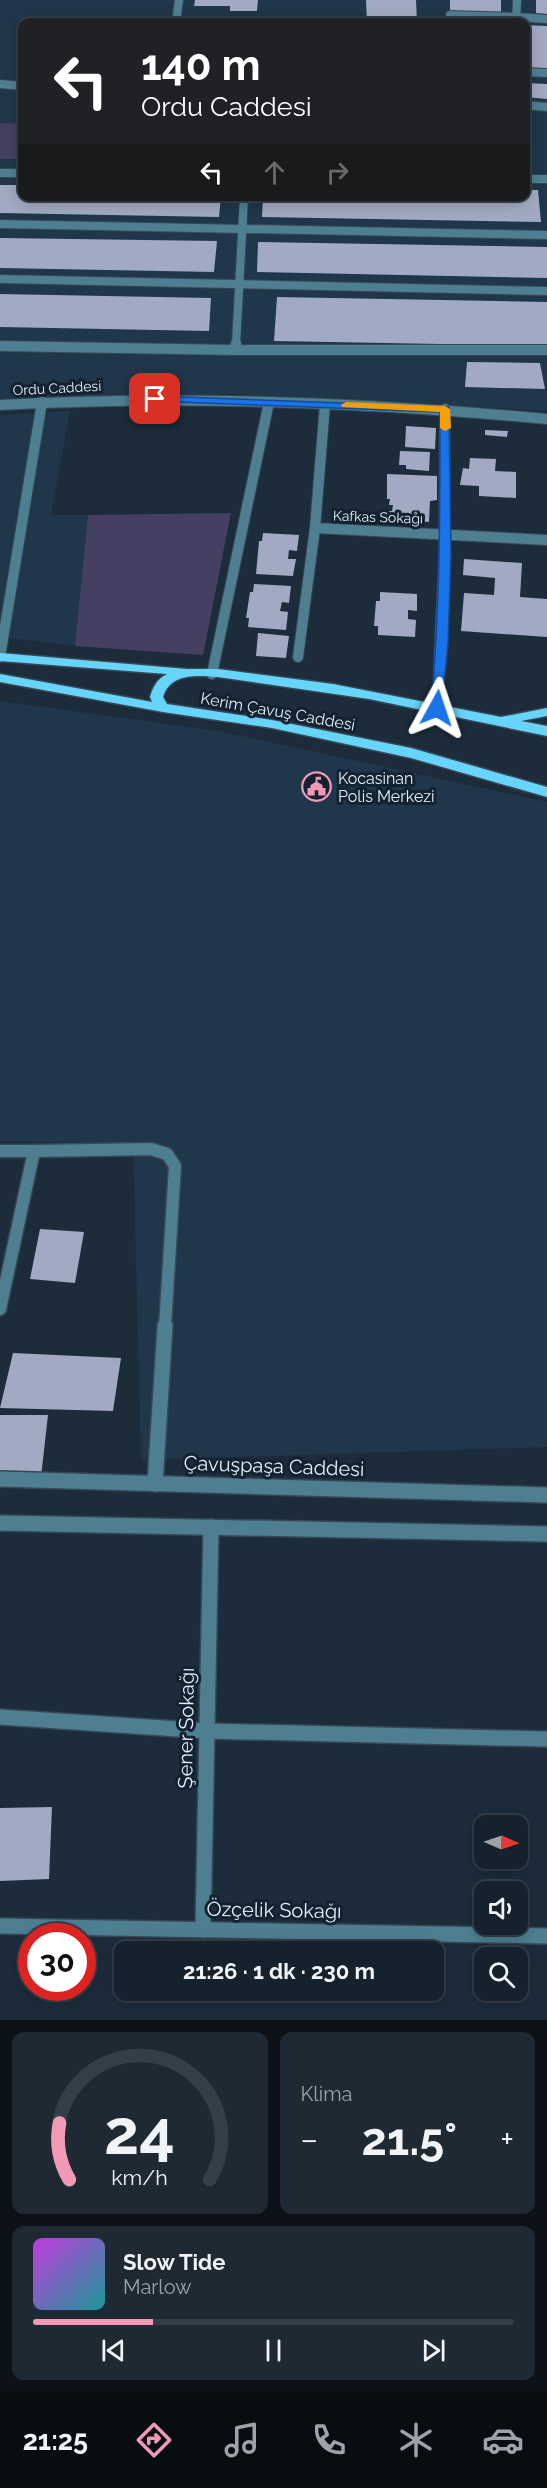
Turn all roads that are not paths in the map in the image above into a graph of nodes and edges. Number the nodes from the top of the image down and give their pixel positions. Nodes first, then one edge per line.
1 (179, 0) edge
2 (517, 0) edge
3 (450, 15) dead end
4 (177, 18) edge
5 (490, 18) edge
6 (516, 18) edge
7 (547, 19) edge
8 (530, 20) edge
9 (530, 72) edge
10 (547, 73) edge
11 (0, 84) edge
12 (18, 86) edge
13 (530, 105) edge
14 (547, 107) edge
15 (0, 173) edge
16 (18, 173) edge
17 (530, 178) edge
18 (547, 179) edge
19 (244, 201) edge
20 (0, 224) edge
21 (242, 229) junction
22 (547, 236) edge
23 (0, 279) edge
24 (240, 284) junction
25 (547, 291) edge
26 (0, 346) edge
27 (236, 350) junction
28 (547, 350) edge
29 (42, 402) junction
30 (269, 402) junction
31 (325, 404) junction
32 (0, 405) edge
33 (445, 409) junction
34 (547, 419) edge
35 (315, 528) junction
36 (446, 533) junction
37 (547, 540) edge
38 (0, 657) edge
39 (298, 657) dead end
40 (194, 672) junction
41 (212, 674) junction
42 (0, 678) edge
43 (162, 708) junction
44 (437, 708) junction
45 (547, 711) edge
46 (498, 721) junction
47 (547, 730) edge
48 (547, 792) edge
49 (0, 1151) edge
50 (34, 1151) junction
51 (0, 1310) edge
52 (0, 1479) edge
53 (155, 1484) junction
54 (547, 1496) edge
55 (0, 1523) edge
56 (211, 1527) junction
57 (547, 1534) edge
58 (0, 1717) edge
59 (207, 1731) junction
60 (547, 1739) edge
61 (0, 1926) edge
62 (203, 1930) junction
63 (547, 1936) edge

1 - 4 street
2 - 6 street
3 - 5 street
7 - 8 street
9 - 10 street
11 - 12 street
13 - 14 street
15 - 16 street
17 - 18 street
19 - 21 street
20 - 21 street
21 - 22 street
21 - 24 street
23 - 24 street
24 - 25 street
24 - 27 street
26 - 27 street
27 - 28 street
29 - 30 street, Ordu Caddesi
29 - 32 street, Ordu Caddesi
29 - 38 street
30 - 31 street, Ordu Caddesi
30 - 41 street
31 - 33 street, Ordu Caddesi
31 - 35 street
33 - 34 street, Ordu Caddesi
33 - 36 street
35 - 36 street, Kafkas Sokağı
35 - 39 street
36 - 37 street, Kafkas Sokağı
36 - 44 street
38 - 40 main road, Kerim Çavuş Caddesi
40 - 41 main road, Kerim Çavuş Caddesi
40 - 43 main road
41 - 44 main road, Kerim Çavuş Caddesi
42 - 43 main road, Kerim Çavuş Caddesi
43 - 48 main road, Kerim Çavuş Caddesi
44 - 46 main road, Kerim Çavuş Caddesi
45 - 46 main road
46 - 47 main road, Kerim Çavuş Caddesi
49 - 50 street
50 - 51 street
50 - 53 street
52 - 53 street, Çavuşpaşa Caddesi
53 - 54 street, Çavuşpaşa Caddesi
55 - 56 street
56 - 57 street
56 - 59 street, Şener Sokağı
58 - 59 street
59 - 60 street
59 - 62 street, Şener Sokağı
61 - 62 street, Özçelik Sokağı
62 - 63 street, Özçelik Sokağı

